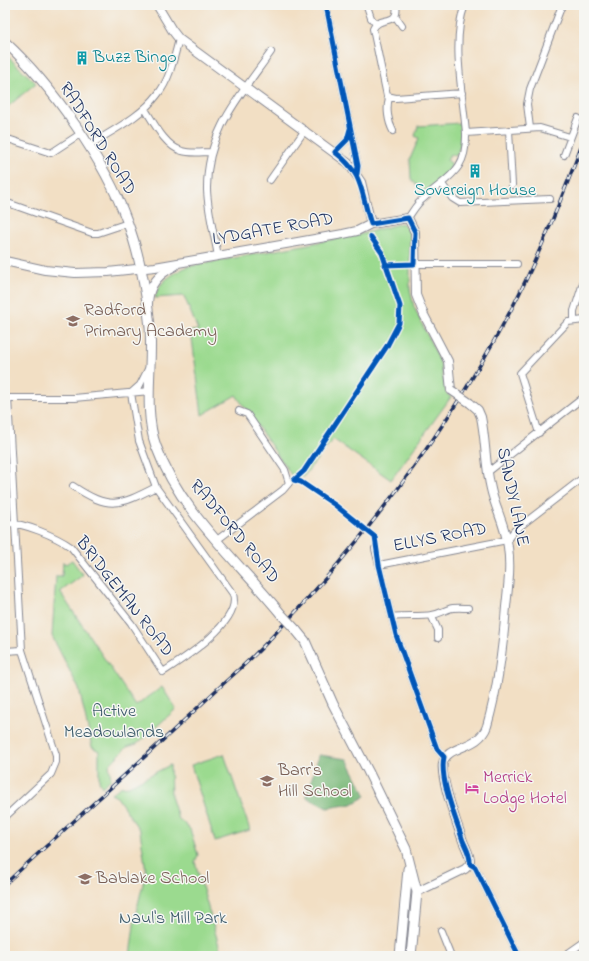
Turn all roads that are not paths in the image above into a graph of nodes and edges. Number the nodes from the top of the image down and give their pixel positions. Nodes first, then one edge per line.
1 (157, 5) edge
2 (326, 5) edge
3 (396, 5) edge
4 (465, 5) edge
5 (562, 5) edge
6 (367, 6) dead end
7 (395, 16) junction
8 (376, 24) junction
9 (402, 26) dead end
10 (179, 40) junction
11 (5, 42) edge
12 (271, 52) dead end
13 (246, 88) junction
14 (462, 93) junction
15 (389, 98) junction
16 (145, 109) junction
17 (578, 118) dead end
18 (530, 128) junction
19 (350, 129) junction
20 (305, 130) junction
21 (509, 130) junction
22 (393, 131) dead end
23 (466, 133) junction
24 (80, 134) junction
25 (570, 137) junction
26 (5, 138) edge
27 (88, 146) junction
28 (211, 152) junction
29 (335, 152) junction
30 (564, 155) dead end
31 (356, 174) junction
32 (270, 180) dead end
33 (442, 184) junction
34 (512, 185) dead end
35 (550, 199) dead end
36 (5, 202) edge
37 (408, 218) junction
38 (128, 223) junction
39 (371, 224) junction
40 (218, 256) junction
41 (5, 261) edge
42 (185, 262) junction
43 (414, 264) junction
44 (517, 264) dead end
45 (140, 269) junction
46 (584, 280) edge
47 (149, 311) junction
48 (584, 320) edge
49 (574, 321) junction
50 (151, 364) junction
51 (150, 391) junction
52 (131, 394) junction
53 (584, 397) edge
54 (6, 398) edge
55 (239, 411) dead end
56 (539, 433) junction
57 (488, 472) junction
58 (584, 477) edge
59 (73, 486) dead end
60 (156, 487) junction
61 (5, 523) edge
62 (14, 523) junction
63 (217, 540) junction
64 (506, 540) junction
65 (375, 549) dead end
66 (378, 565) junction
67 (468, 608) dead end
68 (431, 615) junction
69 (392, 618) junction
70 (438, 638) dead end
71 (22, 650) junction
72 (5, 651) edge
73 (444, 757) junction
74 (5, 818) edge
75 (408, 860) junction
76 (470, 864) junction
77 (417, 892) junction
78 (441, 931) dead end
79 (584, 942) edge
80 (400, 955) edge
81 (411, 956) edge
82 (451, 956) edge
83 (519, 956) edge
84 (564, 956) edge

1 - 10 street
2 - 19 street
3 - 7 street
4 - 14 street
5 - 18 street
6 - 8 street
7 - 8 street
7 - 9 street
8 - 15 street
10 - 13 street
10 - 16 street
11 - 24 main road, RADFORD ROAD
12 - 13 street
13 - 20 street
13 - 28 street
14 - 15 street
14 - 23 street
15 - 22 street
16 - 27 street
16 - 28 street
17 - 25 street
18 - 21 street
18 - 25 street
19 - 29 street
19 - 31 street
20 - 29 street
20 - 32 street
21 - 23 street
21 - 34 street
23 - 33 street
24 - 26 street
24 - 27 main road, RADFORD ROAD
25 - 30 street
27 - 38 main road, RADFORD ROAD
28 - 40 street
29 - 31 street
31 - 39 street
33 - 35 street
33 - 37 street
36 - 38 street
37 - 39 street, LYDGATE ROAD
37 - 43 street, SANDY LANE
38 - 45 main road, RADFORD ROAD
39 - 40 street, LYDGATE ROAD
40 - 42 street, LYDGATE ROAD
41 - 45 street, LYDGATE ROAD
42 - 45 street, LYDGATE ROAD
42 - 47 street
43 - 44 street
43 - 57 street, SANDY LANE, bridge
45 - 47 main road, RADFORD ROAD
46 - 49 street
47 - 50 main road, RADFORD ROAD
48 - 49 street
49 - 56 street
50 - 51 main road, RADFORD ROAD
50 - 52 street
51 - 52 street
51 - 63 main road, RADFORD ROAD
52 - 54 street
52 - 60 street, BRIDGEMAN ROAD
53 - 56 street
54 - 62 street
55 - 63 street
56 - 57 street
57 - 64 street, SANDY LANE
58 - 64 street
59 - 60 street
60 - 62 street, BRIDGEMAN ROAD
61 - 62 street
62 - 71 street
63 - 75 main road, RADFORD ROAD, bridge
64 - 66 street, ELLYS ROAD
64 - 73 street, SANDY LANE
65 - 66 street
66 - 69 street
67 - 68 street
68 - 69 street
68 - 70 street
69 - 73 street
71 - 72 street
71 - 74 street
73 - 76 street
75 - 77 main road, RADFORD ROAD
75 - 80 main road, RADFORD ROAD
76 - 77 street
76 - 83 street
77 - 80 main road, RADFORD ROAD
77 - 81 main road, RADFORD ROAD
78 - 82 street
79 - 84 street

